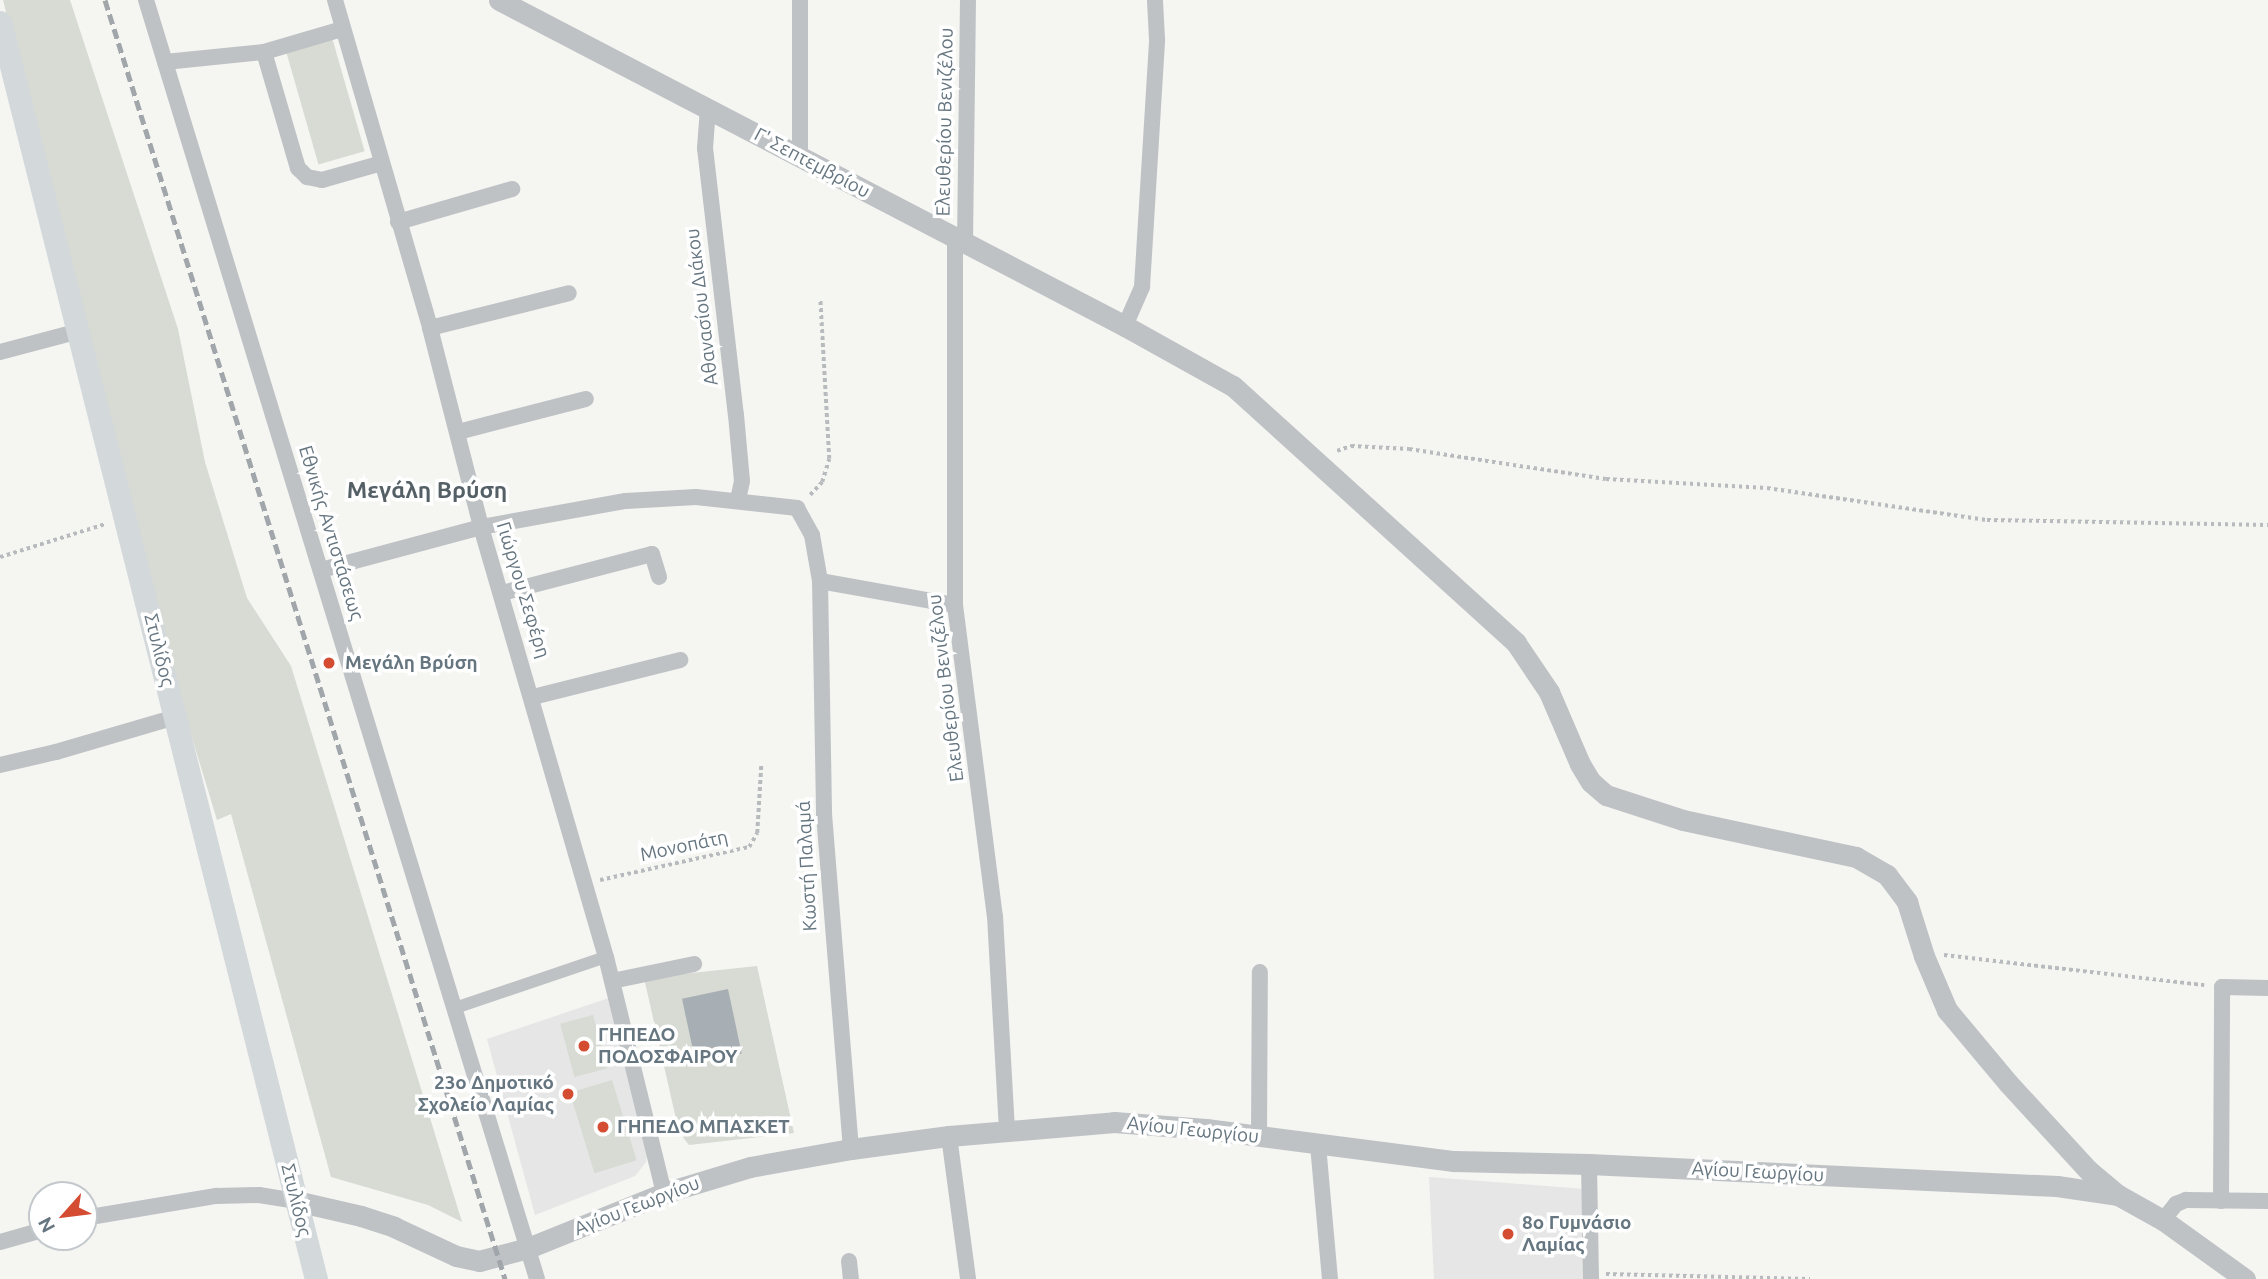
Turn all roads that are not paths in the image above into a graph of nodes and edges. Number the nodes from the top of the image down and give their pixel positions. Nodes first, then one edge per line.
1 (146, 0) edge
2 (335, 0) edge
3 (499, 0) edge
4 (800, 0) edge
5 (968, 0) edge
6 (1155, 0) edge
7 (0, 22) edge
8 (342, 29) junction
9 (264, 52) junction
10 (165, 62) junction
11 (708, 108) junction
12 (800, 156) junction
13 (382, 163) junction
14 (512, 189) dead end
15 (398, 222) junction
16 (960, 242) junction
17 (569, 293) dead end
18 (1125, 326) junction
19 (430, 328) junction
20 (79, 331) junction
21 (0, 352) edge
22 (586, 399) dead end
23 (458, 432) junction
24 (738, 500) junction
25 (481, 527) junction
26 (321, 570) junction
27 (659, 577) dead end
28 (821, 581) junction
29 (502, 593) junction
30 (955, 605) junction
31 (680, 660) dead end
32 (533, 697) junction
33 (176, 717) junction
34 (0, 765) edge
35 (606, 957) junction
36 (694, 964) dead end
37 (1260, 972) dead end
38 (612, 981) junction
39 (2268, 988) edge
40 (455, 1008) junction
41 (1007, 1130) junction
42 (949, 1136) junction
43 (1259, 1136) junction
44 (1318, 1145) junction
45 (851, 1149) junction
46 (1589, 1164) junction
47 (664, 1194) junction
48 (2118, 1195) junction
49 (2221, 1200) junction
50 (296, 1201) junction
51 (2268, 1201) edge
52 (98, 1216) edge
53 (2162, 1220) junction
54 (28, 1234) edge
55 (0, 1242) edge
56 (528, 1248) junction
57 (849, 1261) dead end
58 (1591, 1276) edge
59 (316, 1279) edge
60 (537, 1279) edge
61 (851, 1279) edge
62 (968, 1279) edge
63 (1330, 1279) edge
64 (2245, 1279) edge

1 - 10 street, Εθνικής Αντιστάσεως
2 - 8 street, Γιώργου Σεφέρη
3 - 11 street, Γ' Σεπτεμβρίου
4 - 12 street
5 - 16 street, Ελευθερίου Βενιζέλου
6 - 18 street
7 - 20 main road, Στυλίδος
8 - 9 street
8 - 13 street, Γιώργου Σεφέρη
9 - 10 street
9 - 13 street
10 - 26 street, Εθνικής Αντιστάσεως
11 - 12 street, Γ' Σεπτεμβρίου
11 - 24 street, Αθανασίου Διάκου
12 - 16 street, Γ' Σεπτεμβρίου
13 - 15 street, Γιώργου Σεφέρη
14 - 15 street
15 - 19 street, Γιώργου Σεφέρη
16 - 18 street, Γ' Σεπτεμβρίου
16 - 30 street, Ελευθερίου Βενιζέλου
17 - 19 street
18 - 48 street, Γ' Σεπτεμβρίου
19 - 23 street, Γιώργου Σεφέρη
20 - 21 street
20 - 33 main road, Στυλίδος
22 - 23 street
23 - 25 street, Γιώργου Σεφέρη
24 - 25 street
24 - 28 street, Κωστή Παλαμά
25 - 26 street
25 - 29 street, Γιώργου Σεφέρη
26 - 40 street, Εθνικής Αντιστάσεως
27 - 29 street
28 - 30 street
28 - 45 street, Κωστή Παλαμά
29 - 32 street, Γιώργου Σεφέρη
30 - 41 street, Ελευθερίου Βενιζέλου
31 - 32 street
32 - 35 street, Γιώργου Σεφέρη
33 - 34 street
33 - 50 main road, Στυλίδος
35 - 38 street, Γιώργου Σεφέρη
35 - 40 street
36 - 38 street
37 - 43 street
38 - 47 street, Γιώργου Σεφέρη
39 - 49 street
40 - 56 street, Εθνικής Αντιστάσεως
41 - 42 street, Αγίου Γεωργίου
41 - 43 street, Αγίου Γεωργίου
42 - 45 street, Αγίου Γεωργίου
42 - 62 street
43 - 44 street, Αγίου Γεωργίου
44 - 46 street, Αγίου Γεωργίου
44 - 63 street
45 - 47 street, Αγίου Γεωργίου
46 - 48 street, Αγίου Γεωργίου
46 - 58 street
47 - 56 street, Αγίου Γεωργίου
48 - 53 street
49 - 51 street
49 - 53 street
50 - 52 street
50 - 56 street, Αγίου Γεωργίου
50 - 59 main road, Στυλίδος
53 - 64 street
54 - 55 street
56 - 60 street, Εθνικής Αντιστάσεως
57 - 61 street

